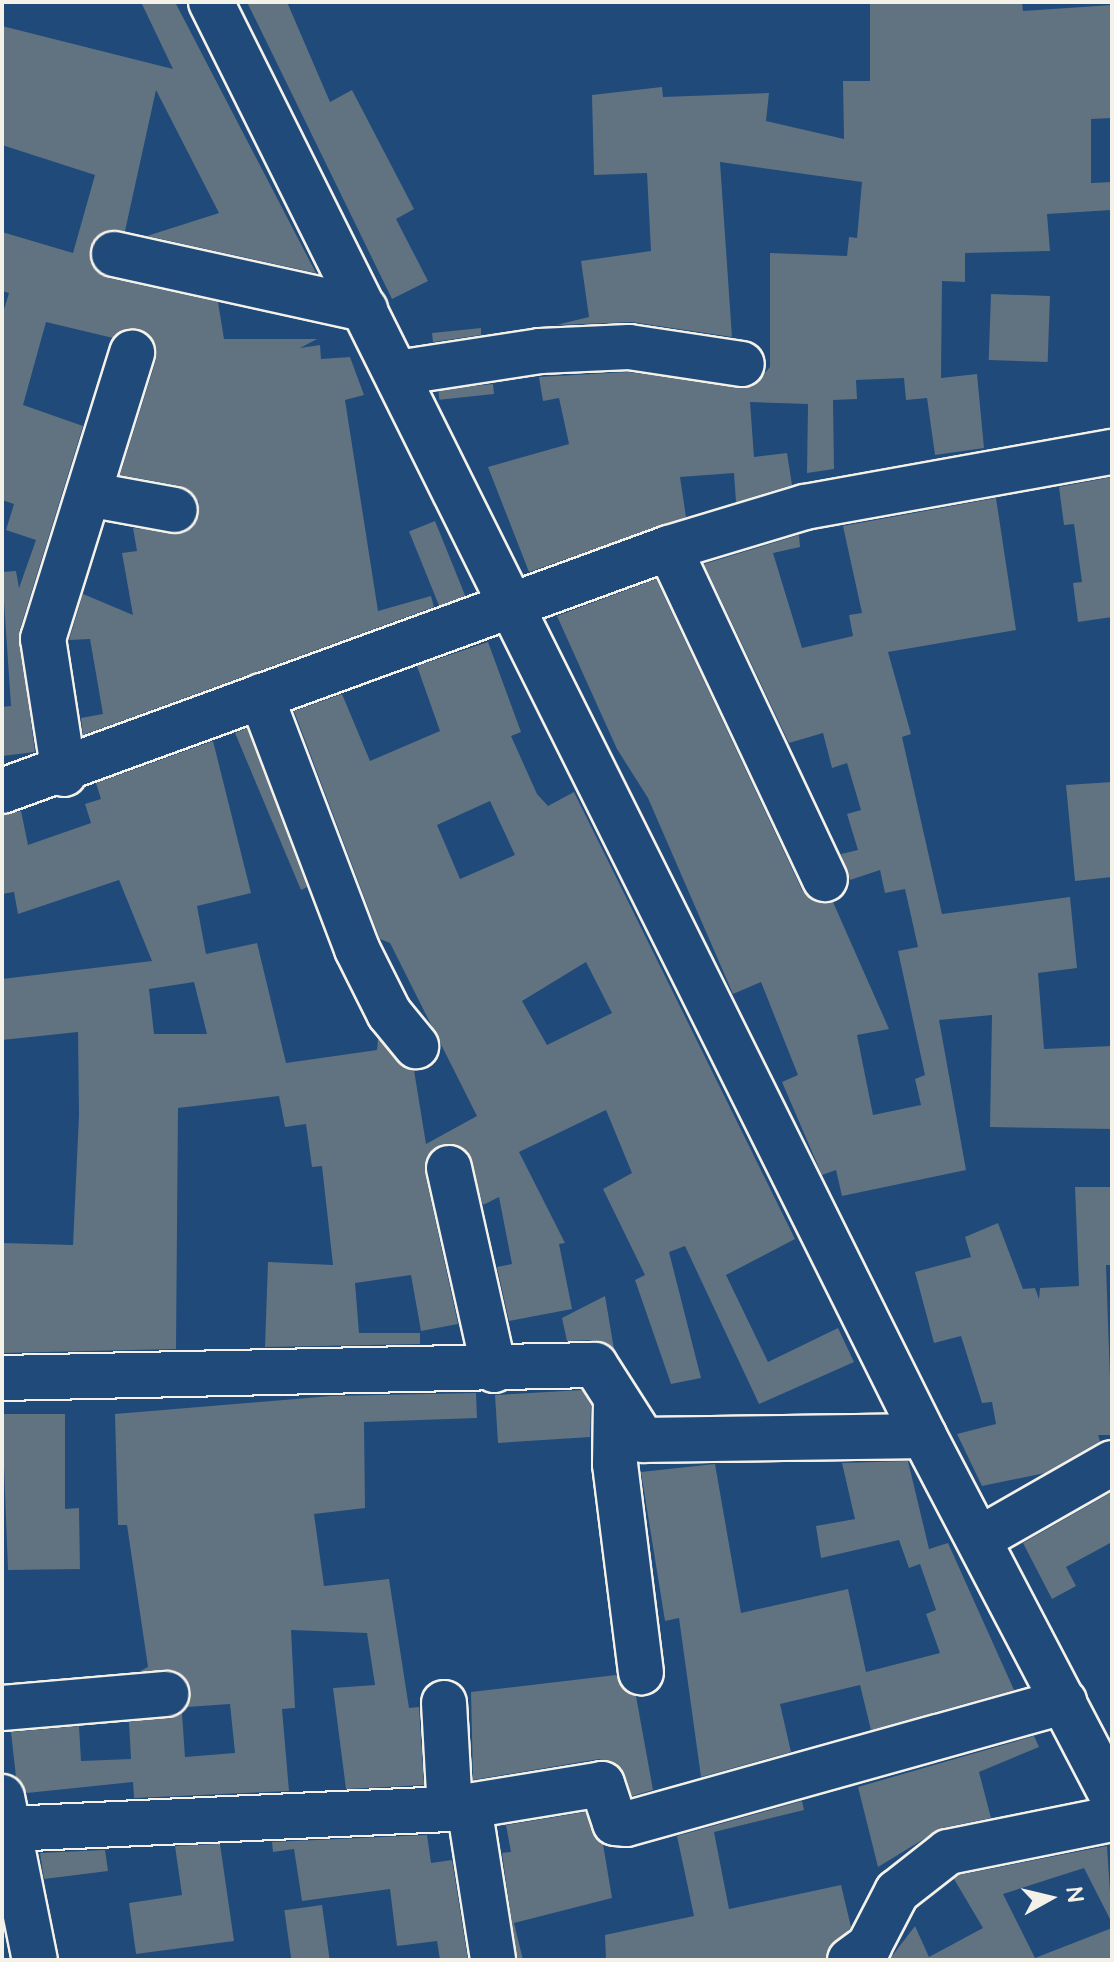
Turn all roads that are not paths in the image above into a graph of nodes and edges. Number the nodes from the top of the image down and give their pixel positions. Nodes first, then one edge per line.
1 (211, 2) edge
2 (114, 254) dead end
3 (365, 309) junction
4 (132, 353) dead end
5 (742, 364) dead end
6 (397, 373) junction
7 (1112, 452) edge
8 (93, 495) junction
9 (175, 510) dead end
10 (669, 548) junction
11 (513, 606) junction
12 (261, 696) junction
13 (64, 774) junction
14 (2, 791) edge
15 (825, 879) dead end
16 (416, 1046) dead end
17 (449, 1168) dead end
18 (494, 1370) junction
19 (2, 1378) edge
20 (616, 1401) junction
21 (924, 1436) junction
22 (1112, 1463) edge
23 (979, 1539) junction
24 (641, 1672) dead end
25 (166, 1694) dead end
26 (1064, 1702) junction
27 (444, 1703) dead end
28 (2, 1708) edge
29 (1112, 1796) edge
30 (459, 1807) junction
31 (5, 1813) edge
32 (1112, 1819) edge
33 (35, 1960) edge
34 (493, 1960) edge
35 (850, 1960) edge

1 - 3 street
2 - 3 street
3 - 6 street
4 - 8 street
5 - 6 street
6 - 11 street
7 - 10 street
8 - 9 street
8 - 13 street
10 - 11 street
10 - 15 street
11 - 12 street
11 - 21 street
12 - 13 street
12 - 16 street
13 - 14 street
17 - 18 street
18 - 19 street
18 - 20 street
20 - 21 street
20 - 24 street
21 - 23 street
22 - 23 street
23 - 26 street
25 - 28 street
26 - 29 street
26 - 30 street
27 - 30 street
30 - 31 street
30 - 34 street
31 - 33 street
32 - 35 street

